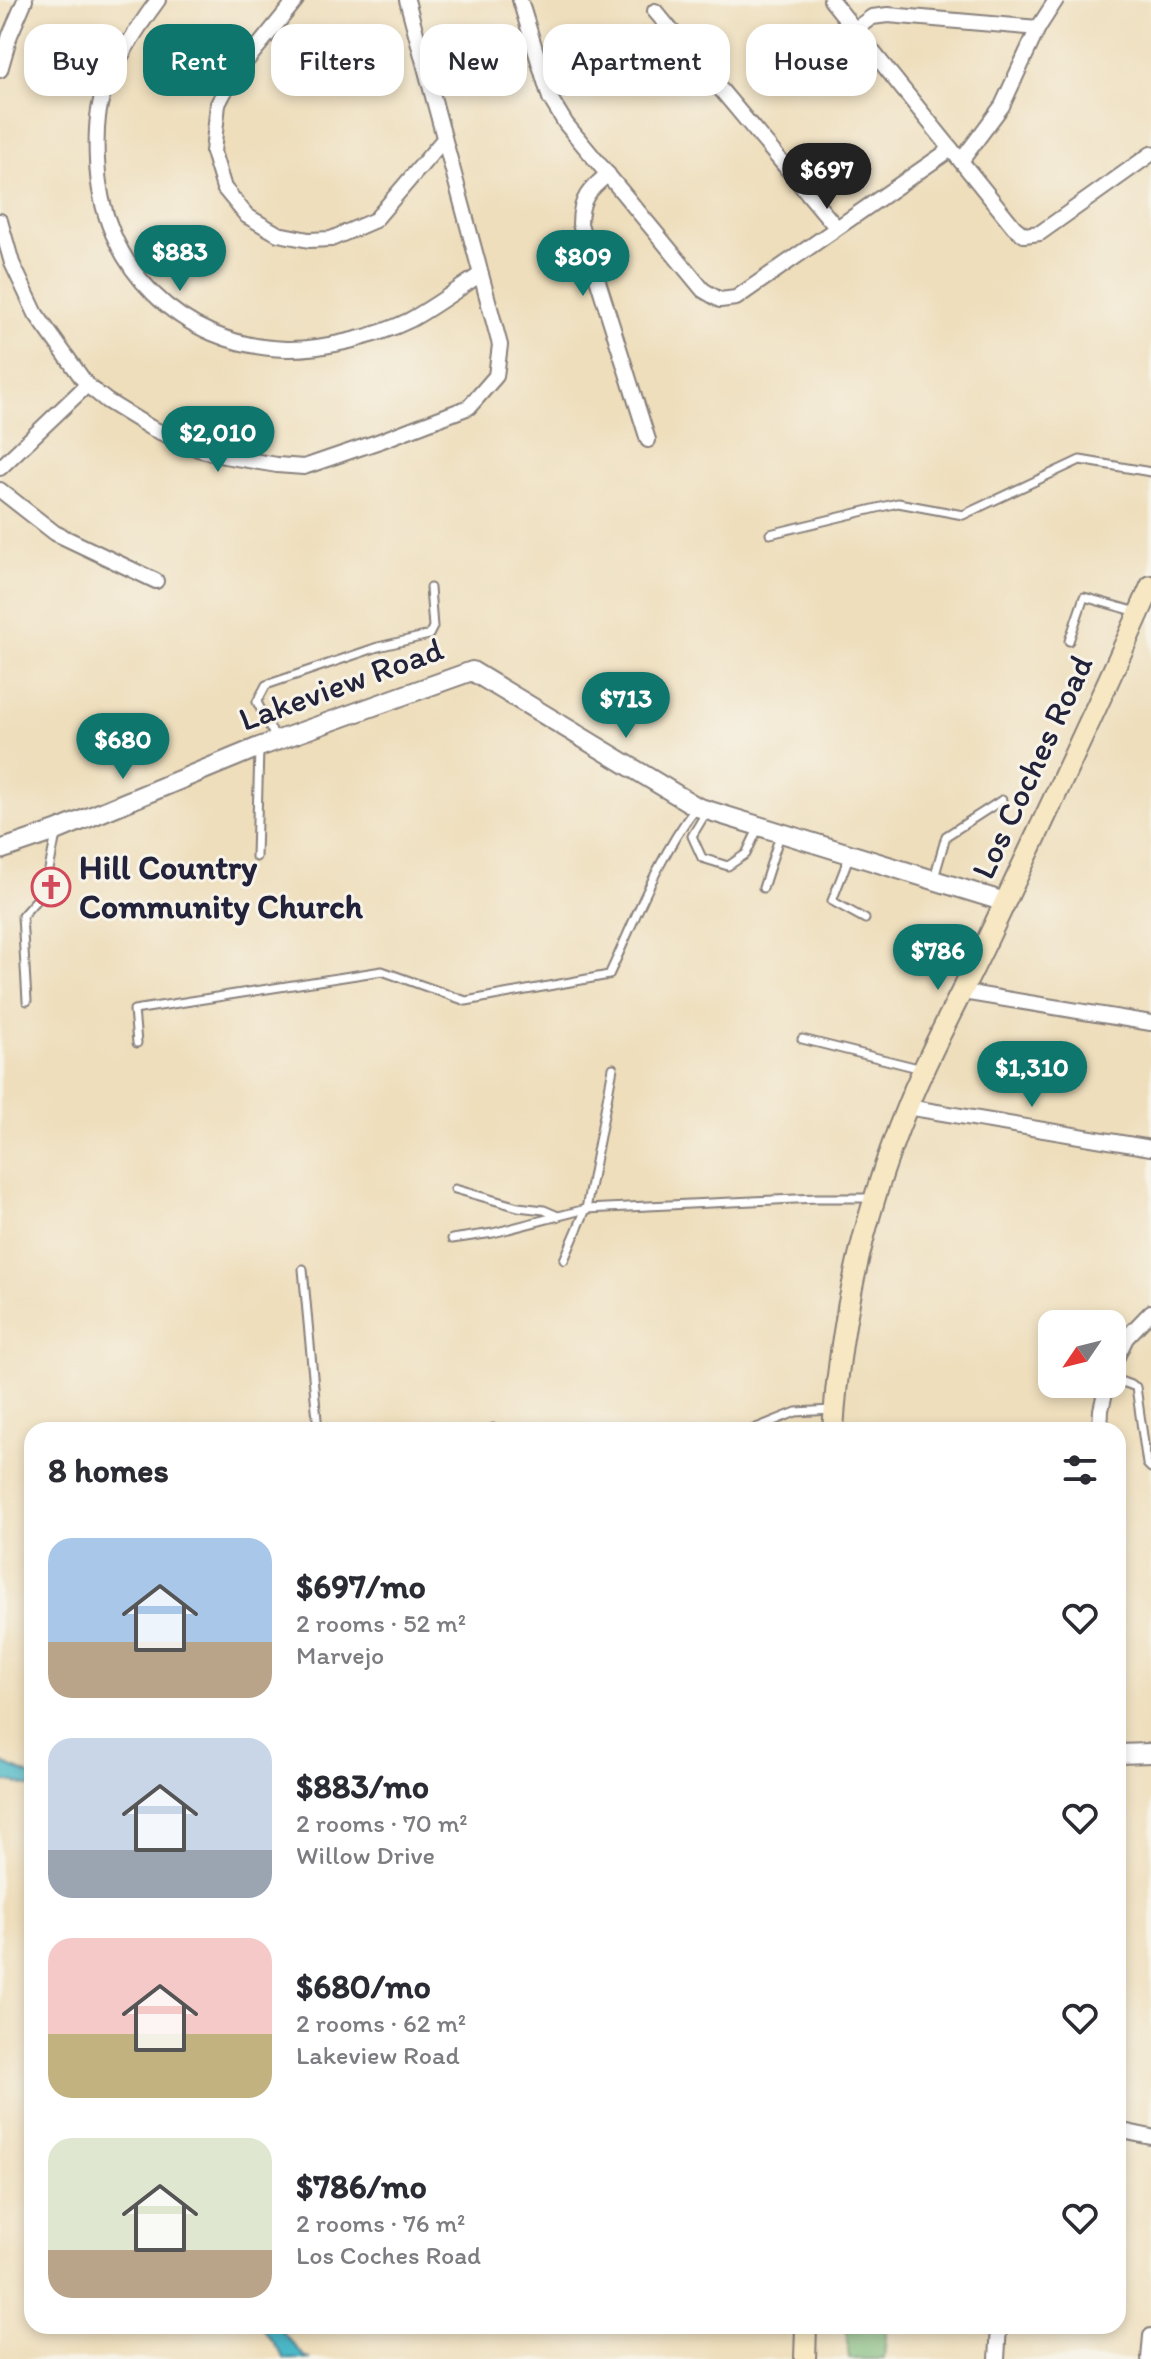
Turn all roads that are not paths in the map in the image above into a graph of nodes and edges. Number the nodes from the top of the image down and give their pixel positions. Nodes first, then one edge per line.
1 (25, 0) edge
2 (158, 0) edge
3 (296, 0) edge
4 (407, 0) edge
5 (520, 0) edge
6 (831, 0) edge
7 (1056, 0) edge
8 (655, 11) dead end
9 (849, 24) edge
10 (862, 24) edge
11 (1038, 28) junction
12 (877, 58) edge
13 (0, 70) edge
14 (444, 139) junction
15 (1151, 154) edge
16 (956, 155) junction
17 (608, 174) junction
18 (0, 221) edge
19 (836, 227) junction
20 (481, 274) junction
21 (87, 385) junction
22 (648, 440) dead end
23 (0, 468) edge
24 (1151, 472) edge
25 (0, 490) edge
26 (770, 534) dead end
27 (156, 581) dead end
28 (1151, 586) edge
29 (430, 588) dead end
30 (1145, 615) edge
31 (1069, 641) dead end
32 (278, 740) junction
33 (259, 747) junction
34 (1002, 800) dead end
35 (702, 809) junction
36 (759, 827) junction
37 (56, 831) junction
38 (781, 833) junction
39 (0, 850) edge
40 (850, 855) junction
41 (256, 857) dead end
42 (933, 880) junction
43 (763, 888) dead end
44 (1005, 902) junction
45 (865, 919) dead end
46 (963, 992) junction
47 (27, 1001) dead end
48 (1151, 1023) edge
49 (802, 1039) dead end
50 (137, 1043) dead end
51 (613, 1068) dead end
52 (924, 1070) junction
53 (907, 1107) junction
54 (1151, 1148) edge
55 (455, 1189) dead end
56 (875, 1198) junction
57 (586, 1209) junction
58 (561, 1217) junction
59 (452, 1239) dead end
60 (564, 1260) dead end
61 (303, 1269) dead end
62 (1151, 1312) edge
63 (1126, 1338) edge
64 (1126, 1383) edge
65 (1104, 1398) edge
66 (834, 1420) edge
67 (317, 1422) edge
68 (771, 1422) edge
69 (1100, 1422) edge
70 (1151, 1468) edge
71 (1151, 1753) edge
72 (1126, 1754) edge
73 (1126, 2132) edge
74 (1151, 2137) edge
75 (806, 2334) edge
76 (999, 2334) edge
77 (1151, 2336) edge
78 (805, 2359) edge
79 (997, 2359) edge
80 (1149, 2359) edge

1 - 13 street
2 - 20 street
3 - 14 street
4 - 14 street
5 - 17 street
6 - 9 street
7 - 11 street
8 - 19 street
10 - 11 street
11 - 16 street
12 - 16 street
14 - 20 street
15 - 16 street
16 - 19 street
17 - 19 street
17 - 22 street
18 - 21 street
20 - 21 street
21 - 23 street
24 - 26 lane
25 - 27 street
28 - 30 main road, Los Coches Road
29 - 32 lane
30 - 31 lane
30 - 44 main road, Los Coches Road
32 - 33 street, Lakeview Road
32 - 35 street, Lakeview Road
33 - 37 street, Lakeview Road
33 - 41 lane
34 - 42 lane
35 - 36 street, Lakeview Road
35 - 36 lane
35 - 50 lane
36 - 38 street, Lakeview Road
37 - 39 street, Lakeview Road
37 - 47 lane
38 - 40 street, Lakeview Road
38 - 43 lane
40 - 42 street, Lakeview Road
40 - 45 lane
42 - 44 street, Lakeview Road
44 - 46 main road, Los Coches Road
46 - 48 street
46 - 52 main road, Los Coches Road
49 - 52 lane
51 - 57 lane
52 - 53 main road, Los Coches Road
53 - 54 street
53 - 56 main road, Los Coches Road
55 - 58 lane
56 - 57 lane
56 - 66 main road, Los Coches Road
57 - 58 lane
57 - 60 lane
58 - 59 lane
61 - 67 lane
62 - 63 street
64 - 70 lane
65 - 69 street
66 - 68 lane
71 - 72 street
73 - 74 street
75 - 78 main road
76 - 79 street
77 - 80 street

